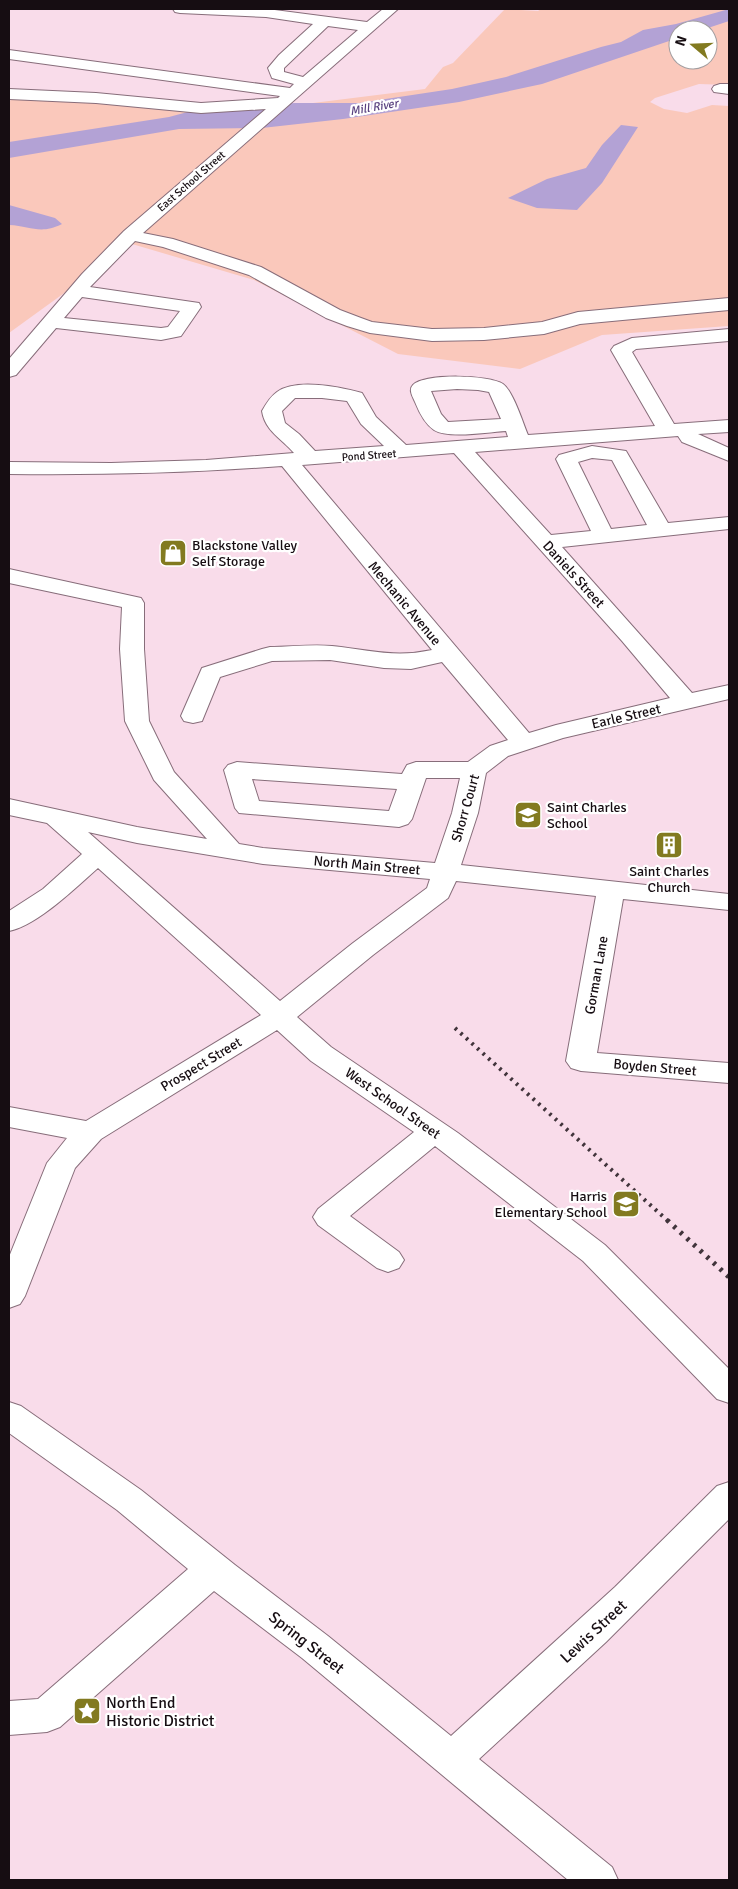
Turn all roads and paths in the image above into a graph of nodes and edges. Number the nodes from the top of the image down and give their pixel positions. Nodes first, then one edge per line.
1 (180, 9) edge
2 (391, 9) edge
3 (326, 21) junction
4 (370, 27) junction
5 (9, 54) edge
6 (305, 82) junction
7 (9, 94) edge
8 (284, 100) junction
9 (130, 235) junction
10 (77, 291) junction
11 (729, 304) edge
12 (52, 322) junction
13 (729, 335) edge
14 (9, 371) edge
15 (729, 426) edge
16 (676, 430) junction
17 (517, 434) junction
18 (460, 437) junction
19 (402, 452) junction
20 (729, 455) edge
21 (311, 459) junction
22 (288, 461) junction
23 (9, 468) edge
24 (729, 523) edge
25 (661, 530) junction
26 (604, 536) junction
27 (546, 542) junction
28 (9, 576) edge
29 (448, 654) junction
30 (726, 697) edge
31 (686, 702) junction
32 (193, 716) dead end
33 (524, 743) junction
34 (474, 770) junction
35 (412, 782) junction
36 (9, 806) edge
37 (56, 818) junction
38 (230, 850) junction
39 (98, 854) junction
40 (447, 872) junction
41 (612, 888) junction
42 (729, 902) edge
43 (9, 923) edge
44 (280, 1016) junction
45 (581, 1061) joint
46 (729, 1073) edge
47 (9, 1117) edge
48 (434, 1131) junction
49 (90, 1132) junction
50 (388, 1260) dead end
51 (9, 1296) edge
52 (729, 1390) edge
53 (9, 1415) edge
54 (729, 1496) edge
55 (214, 1569) junction
56 (9, 1718) edge
57 (452, 1760) junction
58 (598, 1880) edge

1 - 3 street
2 - 4 street, East School Street
3 - 4 street
3 - 6 street
4 - 6 street, East School Street
5 - 8 street
6 - 8 street, East School Street
7 - 8 street
8 - 9 street, East School Street
9 - 10 street, East School Street
9 - 11 street
10 - 12 street, East School Street
10 - 12 street
12 - 14 street, East School Street
13 - 16 street
15 - 16 street, Pond Street
16 - 17 street, Pond Street
16 - 20 street
17 - 18 street, Pond Street
17 - 18 street
18 - 19 street, Pond Street
18 - 27 street, Daniels Street
19 - 21 street, Pond Street
19 - 21 street
21 - 22 street, Pond Street
22 - 23 street, Pond Street
22 - 29 street, Mechanic Avenue
24 - 25 street
25 - 26 street
25 - 26 street
26 - 27 street
27 - 31 street, Daniels Street
28 - 38 street
29 - 32 street
29 - 33 street, Mechanic Avenue
30 - 31 street, Earle Street
31 - 33 street, Earle Street
33 - 34 street, Shorr Court
34 - 35 street
34 - 40 street, Shorr Court
35 - 35 street
36 - 37 street, North Main Street
37 - 38 street, North Main Street
37 - 39 street, West School Street
38 - 40 street, North Main Street
39 - 43 street
39 - 44 street, West School Street
40 - 41 street, North Main Street
40 - 44 street, Prospect Street
41 - 42 street, North Main Street
41 - 45 street, Gorman Lane
44 - 48 street, West School Street
44 - 49 street, Prospect Street
45 - 46 street, Boyden Street
47 - 49 street
48 - 50 street
48 - 52 street, West School Street
49 - 51 street, Prospect Street
53 - 55 street, Spring Street
54 - 57 street, Lewis Street
55 - 56 street
55 - 57 street, Spring Street
57 - 58 street, Spring Street

